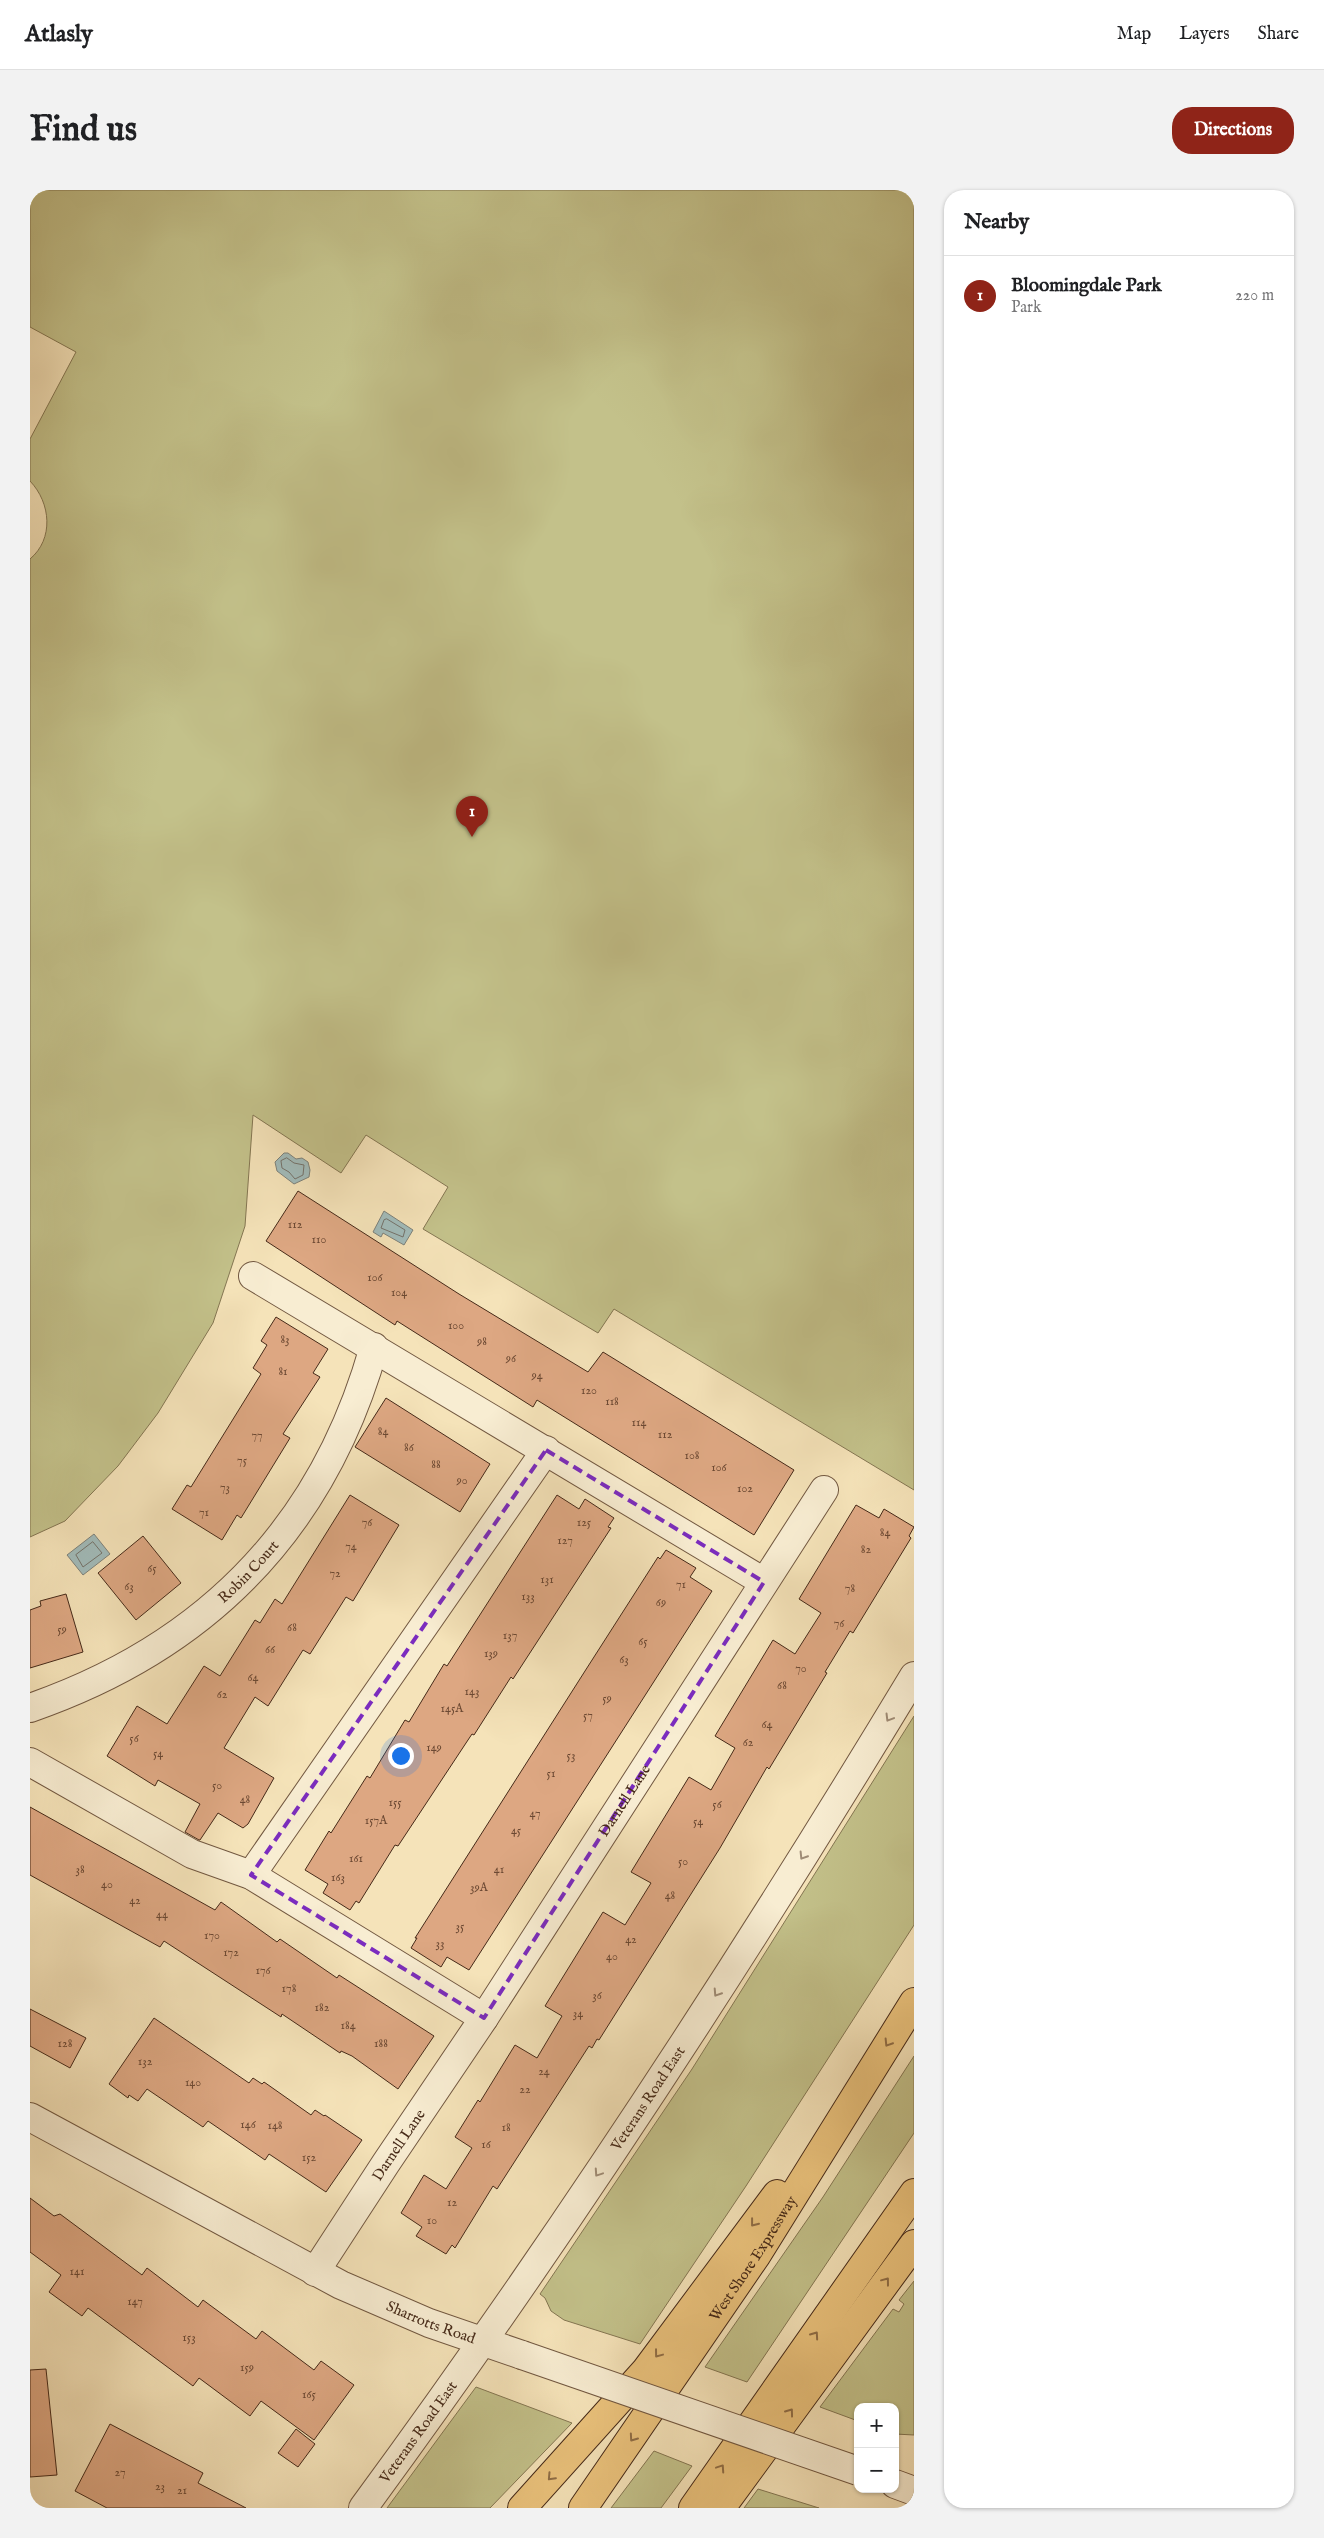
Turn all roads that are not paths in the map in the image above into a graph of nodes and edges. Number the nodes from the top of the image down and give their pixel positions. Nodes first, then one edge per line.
1 (253, 1276) dead end
2 (374, 1347) junction
3 (546, 1450) junction
4 (824, 1490) dead end
5 (764, 1582) junction
6 (914, 1676) edge
7 (30, 1708) edge
8 (30, 1762) edge
9 (251, 1875) junction
10 (914, 2002) edge
11 (484, 2018) junction
12 (859, 2088) junction
13 (30, 2117) edge
14 (914, 2193) edge
15 (914, 2244) edge
16 (316, 2272) junction
17 (482, 2341) junction
18 (854, 2470) edge
19 (899, 2485) edge
20 (914, 2491) edge
21 (363, 2508) edge
22 (522, 2508) edge
23 (583, 2508) edge
24 (694, 2508) edge
25 (721, 2508) edge

1 - 2 street
2 - 3 street
2 - 7 street, Robin Court
3 - 5 street
3 - 9 street
4 - 5 street, Darnell Lane
5 - 11 street, Darnell Lane
6 -> 17 street, Veterans Road East
8 - 9 street
9 - 11 street
10 -> 12 highway, West Shore Expressway
11 - 16 street, Darnell Lane
12 -> 22 highway
12 -> 23 highway, West Shore Expressway
13 - 16 street, Sharrotts Road
24 -> 14 highway
25 -> 15 highway
16 - 17 street, Sharrotts Road
17 - 18 street, Sharrotts Road, bridge
17 - 21 street, Veterans Road East
19 - 20 street

